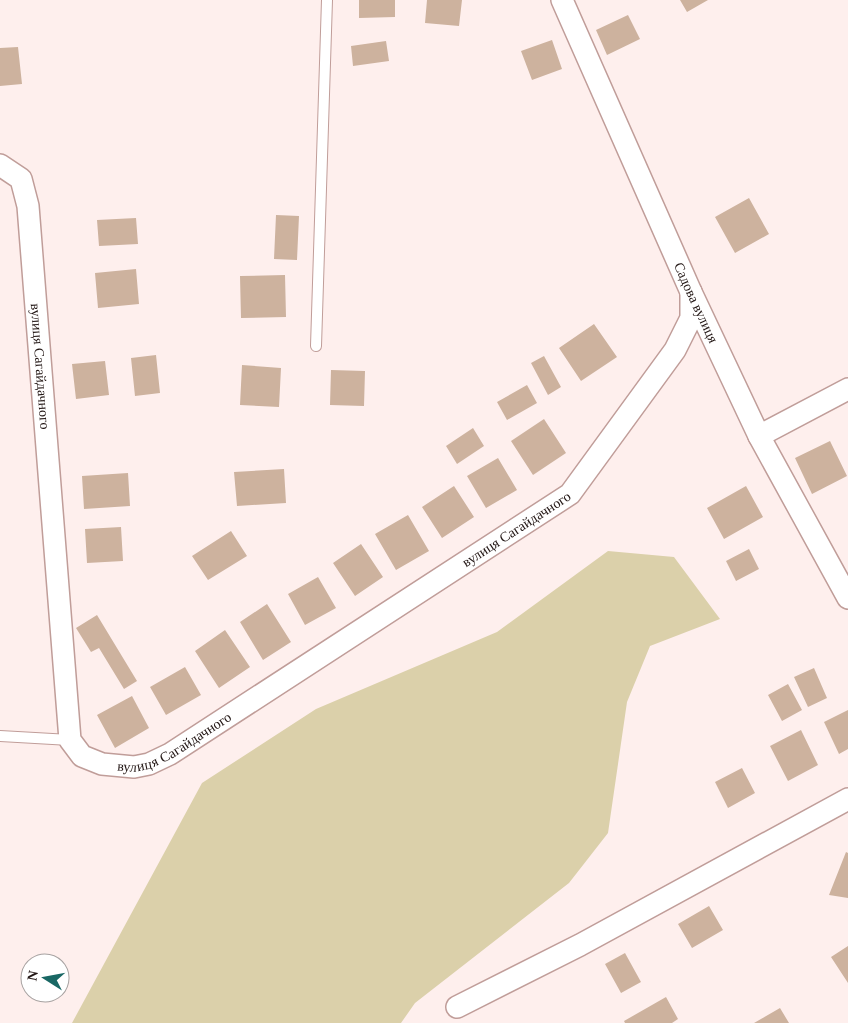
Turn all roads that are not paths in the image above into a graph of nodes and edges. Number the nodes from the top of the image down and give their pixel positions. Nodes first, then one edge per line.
1 (327, 0) edge
2 (562, 0) edge
3 (0, 165) edge
4 (691, 292) junction
5 (316, 346) dead end
6 (848, 389) edge
7 (759, 436) junction
8 (848, 598) edge
9 (0, 736) edge
10 (70, 740) junction
11 (848, 799) edge
12 (457, 1007) dead end

1 - 5 lane
2 - 4 street, Садова вулиця
3 - 10 street, вулиця Сагайдачного
4 - 7 street, Садова вулиця
4 - 10 street, вулиця Сагайдачного
6 - 7 street
7 - 8 street, Садова вулиця
9 - 10 lane
11 - 12 street

